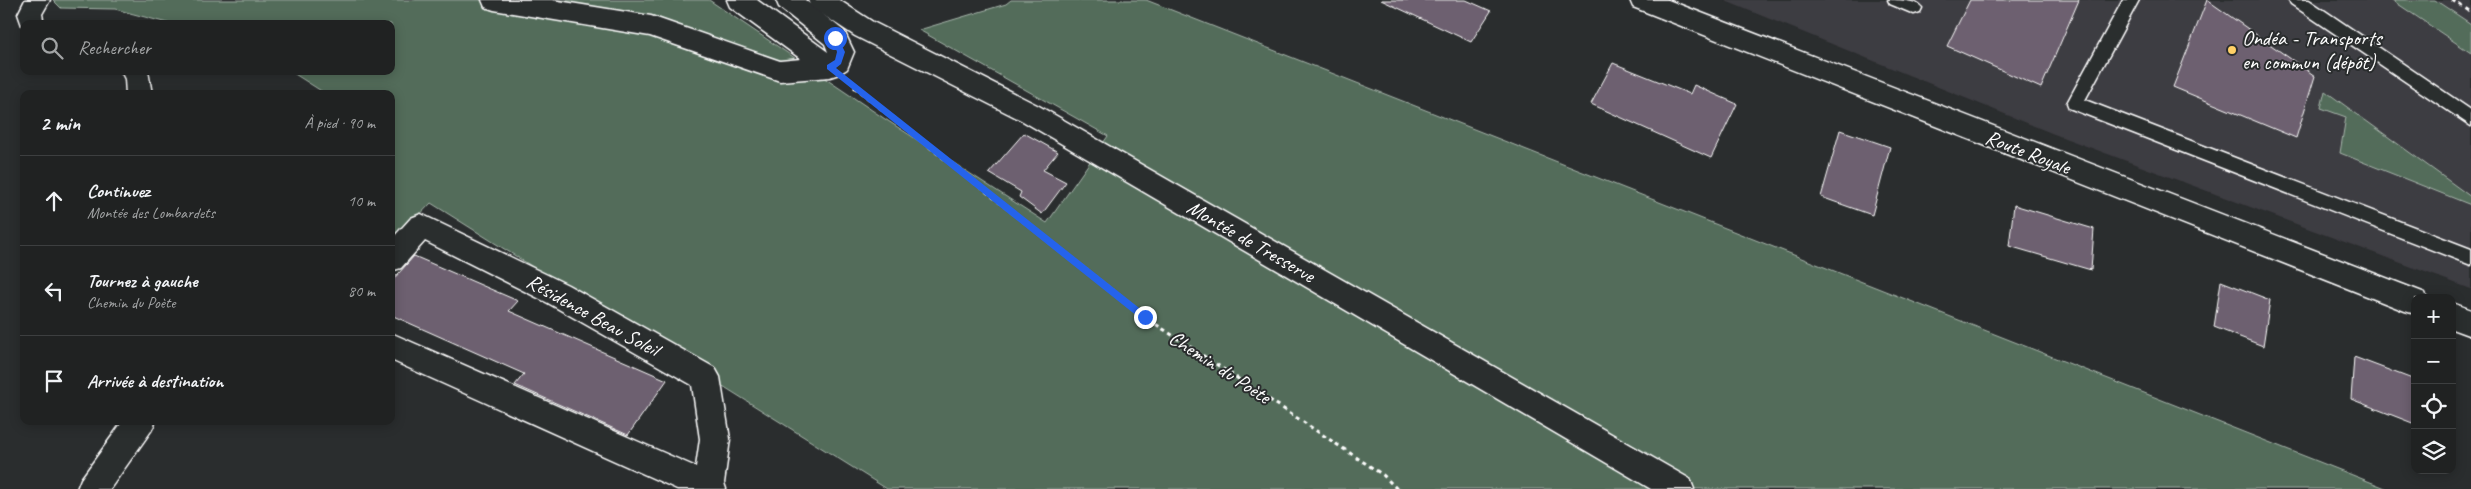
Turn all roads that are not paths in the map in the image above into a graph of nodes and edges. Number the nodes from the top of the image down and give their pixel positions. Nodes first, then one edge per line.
1 (38, 0) edge
2 (494, 0) edge
3 (740, 0) edge
4 (788, 0) edge
5 (820, 0) edge
6 (1642, 0) edge
7 (1896, 0) edge
8 (2131, 0) edge
9 (2298, 0) edge
10 (1914, 8) dead end
11 (31, 20) edge
12 (830, 67) junction
13 (137, 75) edge
14 (139, 90) edge
15 (2471, 119) edge
16 (395, 255) edge
17 (2471, 257) edge
18 (2411, 300) edge
19 (2456, 317) edge
20 (2471, 323) edge
21 (395, 348) edge
22 (138, 425) edge
23 (709, 488) edge
24 (92, 489) edge
25 (1679, 489) edge

1 - 11 street
2 - 12 street
3 - 12 street
4 - 12 street
5 - 25 street, Montée de Tresserve
6 - 18 street, Route Royale
7 - 10 lane
8 - 17 lane
9 - 15 lane
13 - 14 street
16 - 23 street, Résidence Beau Soleil
19 - 20 street
21 - 23 street, Résidence Beau Soleil
22 - 24 street

